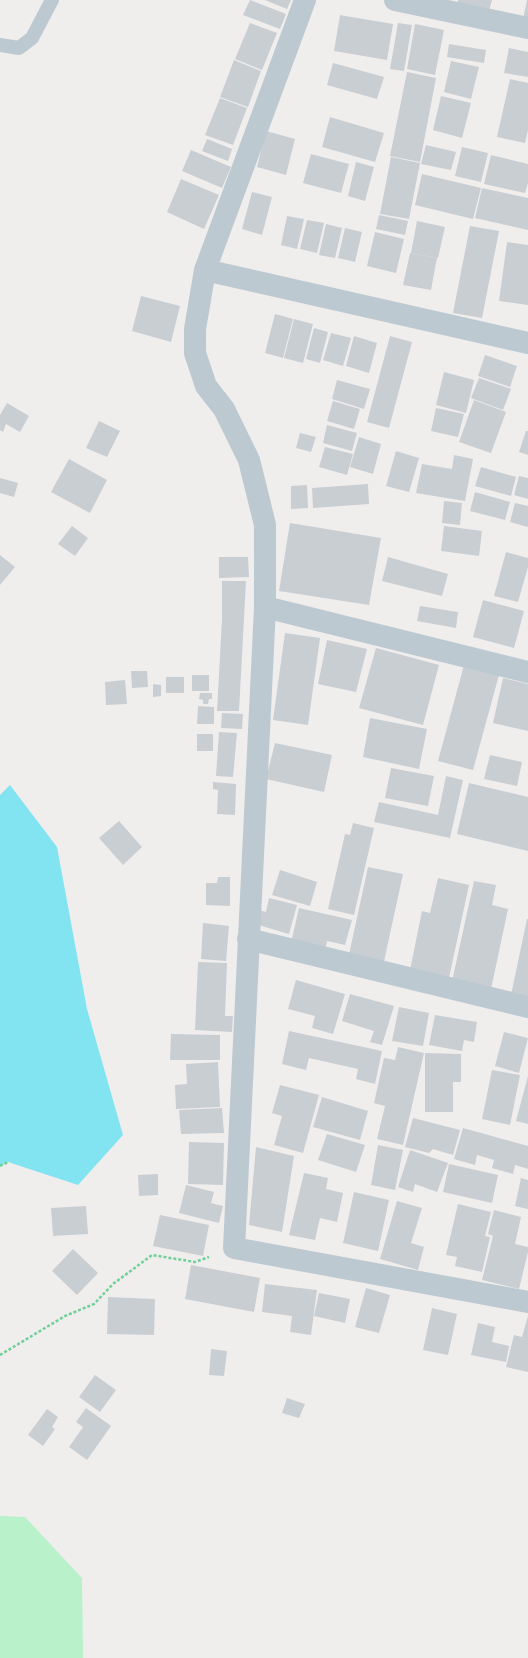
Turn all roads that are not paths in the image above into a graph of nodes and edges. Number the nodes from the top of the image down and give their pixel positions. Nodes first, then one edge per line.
1 (52, 0) edge
2 (305, 0) edge
3 (395, 0) edge
4 (528, 28) edge
5 (0, 45) edge
6 (205, 270) junction
7 (528, 343) edge
8 (265, 607) junction
9 (528, 672) edge
10 (248, 939) junction
11 (528, 1007) edge
12 (528, 1302) edge

1 - 5 lane
2 - 6 street
3 - 4 street
6 - 7 street
6 - 8 street
8 - 9 street
8 - 10 street
10 - 11 street
10 - 12 street

